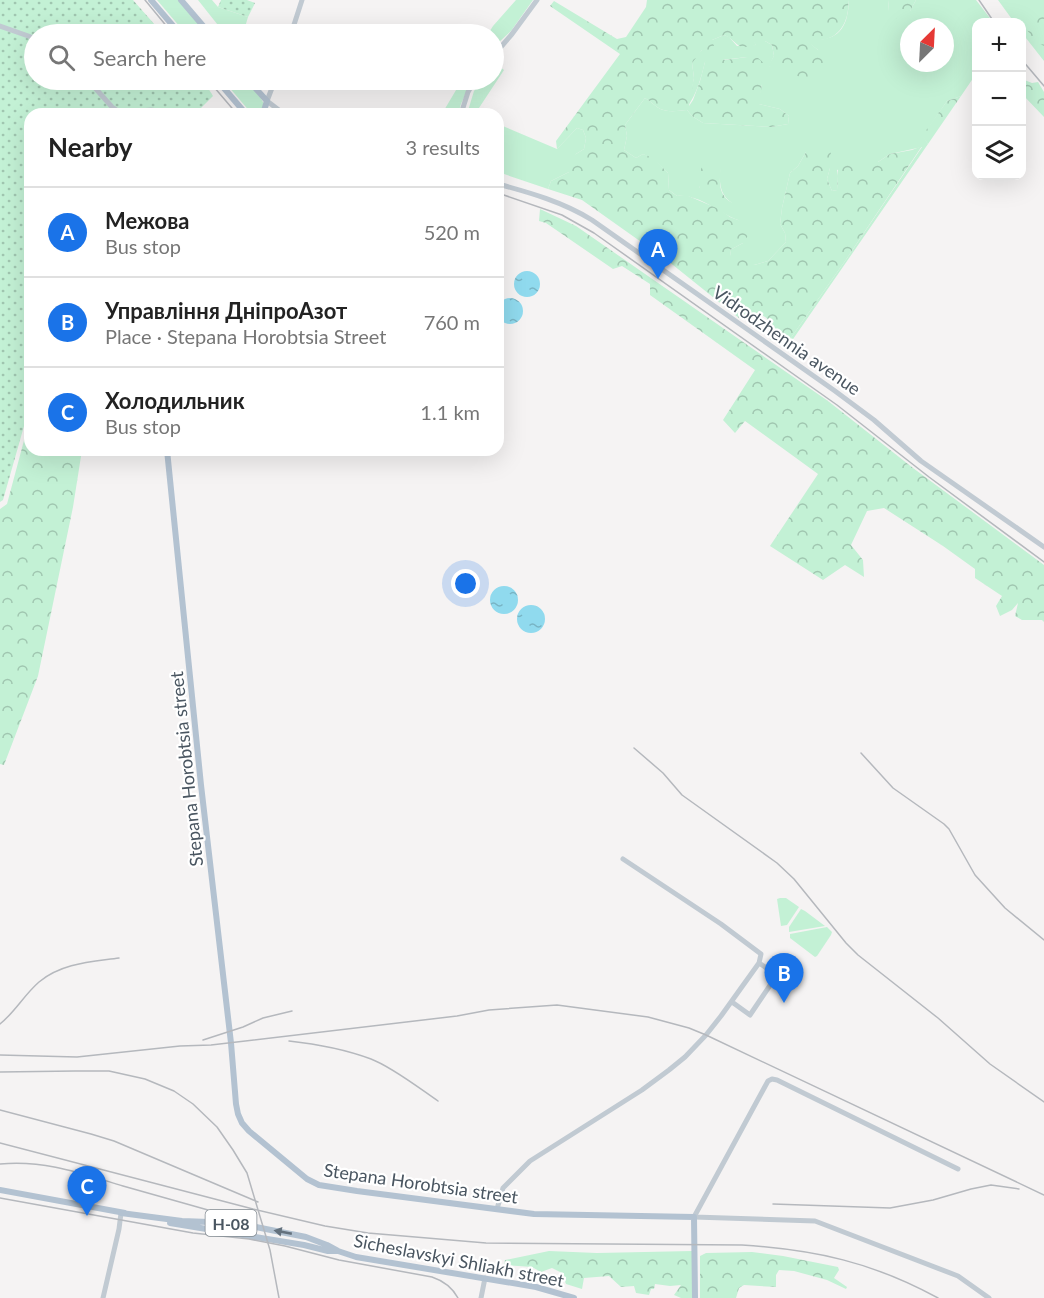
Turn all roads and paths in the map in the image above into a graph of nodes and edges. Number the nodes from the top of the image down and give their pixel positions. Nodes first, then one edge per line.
1 (151, 0) edge
2 (181, 0) edge
3 (302, 0) edge
4 (537, 0) edge
5 (171, 24) edge
6 (201, 24) edge
7 (294, 24) edge
8 (0, 26) edge
9 (24, 34) edge
10 (504, 43) edge
11 (97, 90) edge
12 (226, 90) edge
13 (257, 90) edge
14 (271, 90) edge
15 (469, 90) edge
16 (267, 102) junction
17 (114, 108) edge
18 (241, 108) edge
19 (265, 108) edge
20 (276, 108) edge
21 (463, 108) edge
22 (504, 186) edge
23 (168, 456) edge
24 (1044, 547) edge
25 (623, 859) dead end
26 (759, 963) junction
27 (732, 1002) junction
28 (958, 1169) dead end
29 (0, 1190) edge
30 (497, 1209) junction
31 (121, 1213) junction
32 (694, 1217) junction
33 (485, 1278) junction
34 (103, 1298) edge
35 (481, 1298) edge
36 (574, 1298) edge
37 (695, 1298) edge
38 (990, 1298) edge

1 - 5 main road
2 - 6 main road
3 - 7 street
4 - 10 street
8 - 9 street
11 - 17 street
12 - 18 main road
13 - 16 main road
14 - 16 street
15 - 21 street
16 - 19 main road
16 - 20 street
22 - 24 street, Vidrodzhennia avenue
23 - 30 main road, Stepana Horobtsia street
25 - 26 street
26 - 27 street, Stepana Horobtsia street
26 - 27 street
27 - 30 street, Stepana Horobtsia street
28 - 32 street
29 - 31 main road, Sicheslavskyi Shliakh street / Н-08
30 - 32 main road, Stepana Horobtsia street
31 - 33 main road, Sicheslavskyi Shliakh street / Н-08
31 - 34 street
32 - 37 main road
32 - 38 street, Stepana Horobtsia street
33 - 35 street
33 - 36 main road, Sicheslavskyi Shliakh street / Н-08

